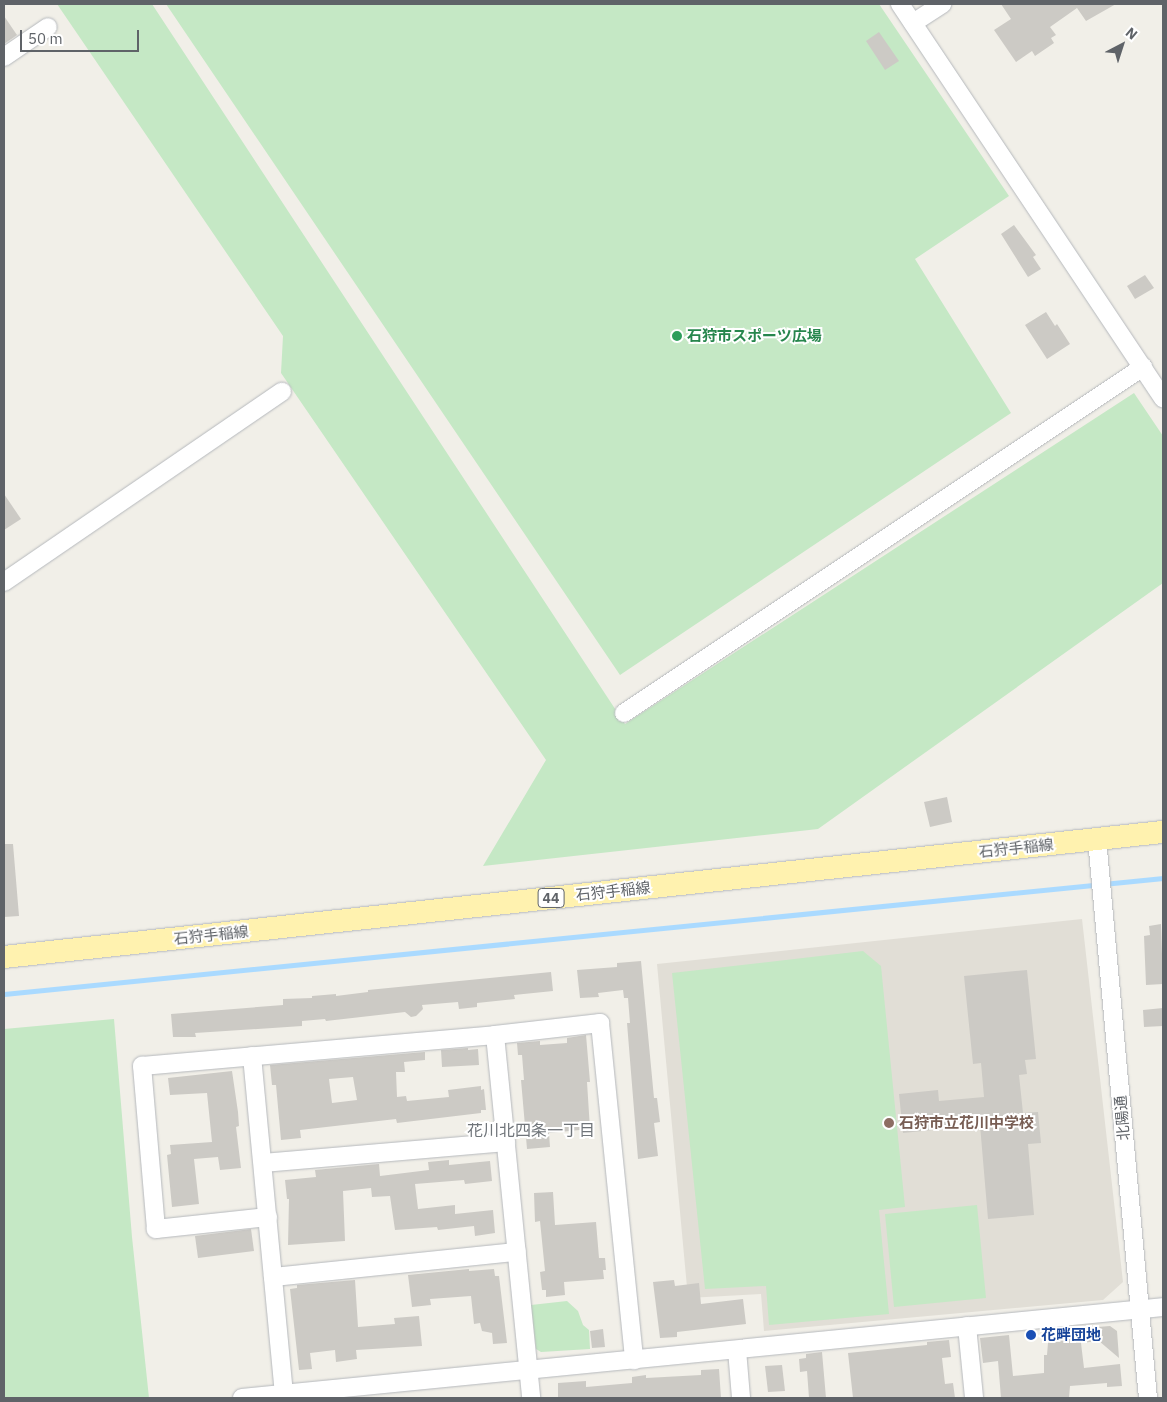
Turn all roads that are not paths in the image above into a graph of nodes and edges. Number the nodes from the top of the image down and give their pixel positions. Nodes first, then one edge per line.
1 (900, 4) edge
2 (942, 4) edge
3 (913, 23) junction
4 (48, 27) dead end
5 (4, 57) edge
6 (1143, 367) junction
7 (282, 392) dead end
8 (1163, 398) edge
9 (4, 582) edge
10 (624, 713) dead end
11 (1163, 832) edge
12 (1097, 839) junction
13 (4, 957) edge
14 (495, 1035) junction
15 (252, 1056) junction
16 (506, 1142) junction
17 (262, 1163) junction
18 (268, 1217) junction
19 (517, 1252) junction
20 (273, 1277) junction
21 (1163, 1306) edge
22 (1139, 1309) junction
23 (967, 1326) junction
24 (737, 1350) junction
25 (634, 1360) junction
26 (529, 1370) junction
27 (284, 1394) junction
28 (242, 1398) edge
29 (531, 1398) edge
30 (741, 1398) edge
31 (974, 1398) edge
32 (1148, 1398) edge

1 - 3 street
2 - 3 street
3 - 6 street
4 - 5 street
6 - 8 street
6 - 10 street
7 - 9 street
11 - 12 main road, 石狩手稲線 / 44
12 - 13 main road, 石狩手稲線 / 44
12 - 22 street, 北陽通
14 - 15 street
14 - 16 street
14 - 25 street
15 - 17 street
15 - 18 street
16 - 17 street
16 - 19 street
17 - 18 street
18 - 20 street
19 - 20 street
19 - 26 street
20 - 27 street
21 - 22 street
22 - 23 street
22 - 32 street, 北陽通
23 - 24 street
23 - 31 street
24 - 25 street
24 - 30 street
25 - 26 street
26 - 27 street
26 - 29 street
27 - 28 street

